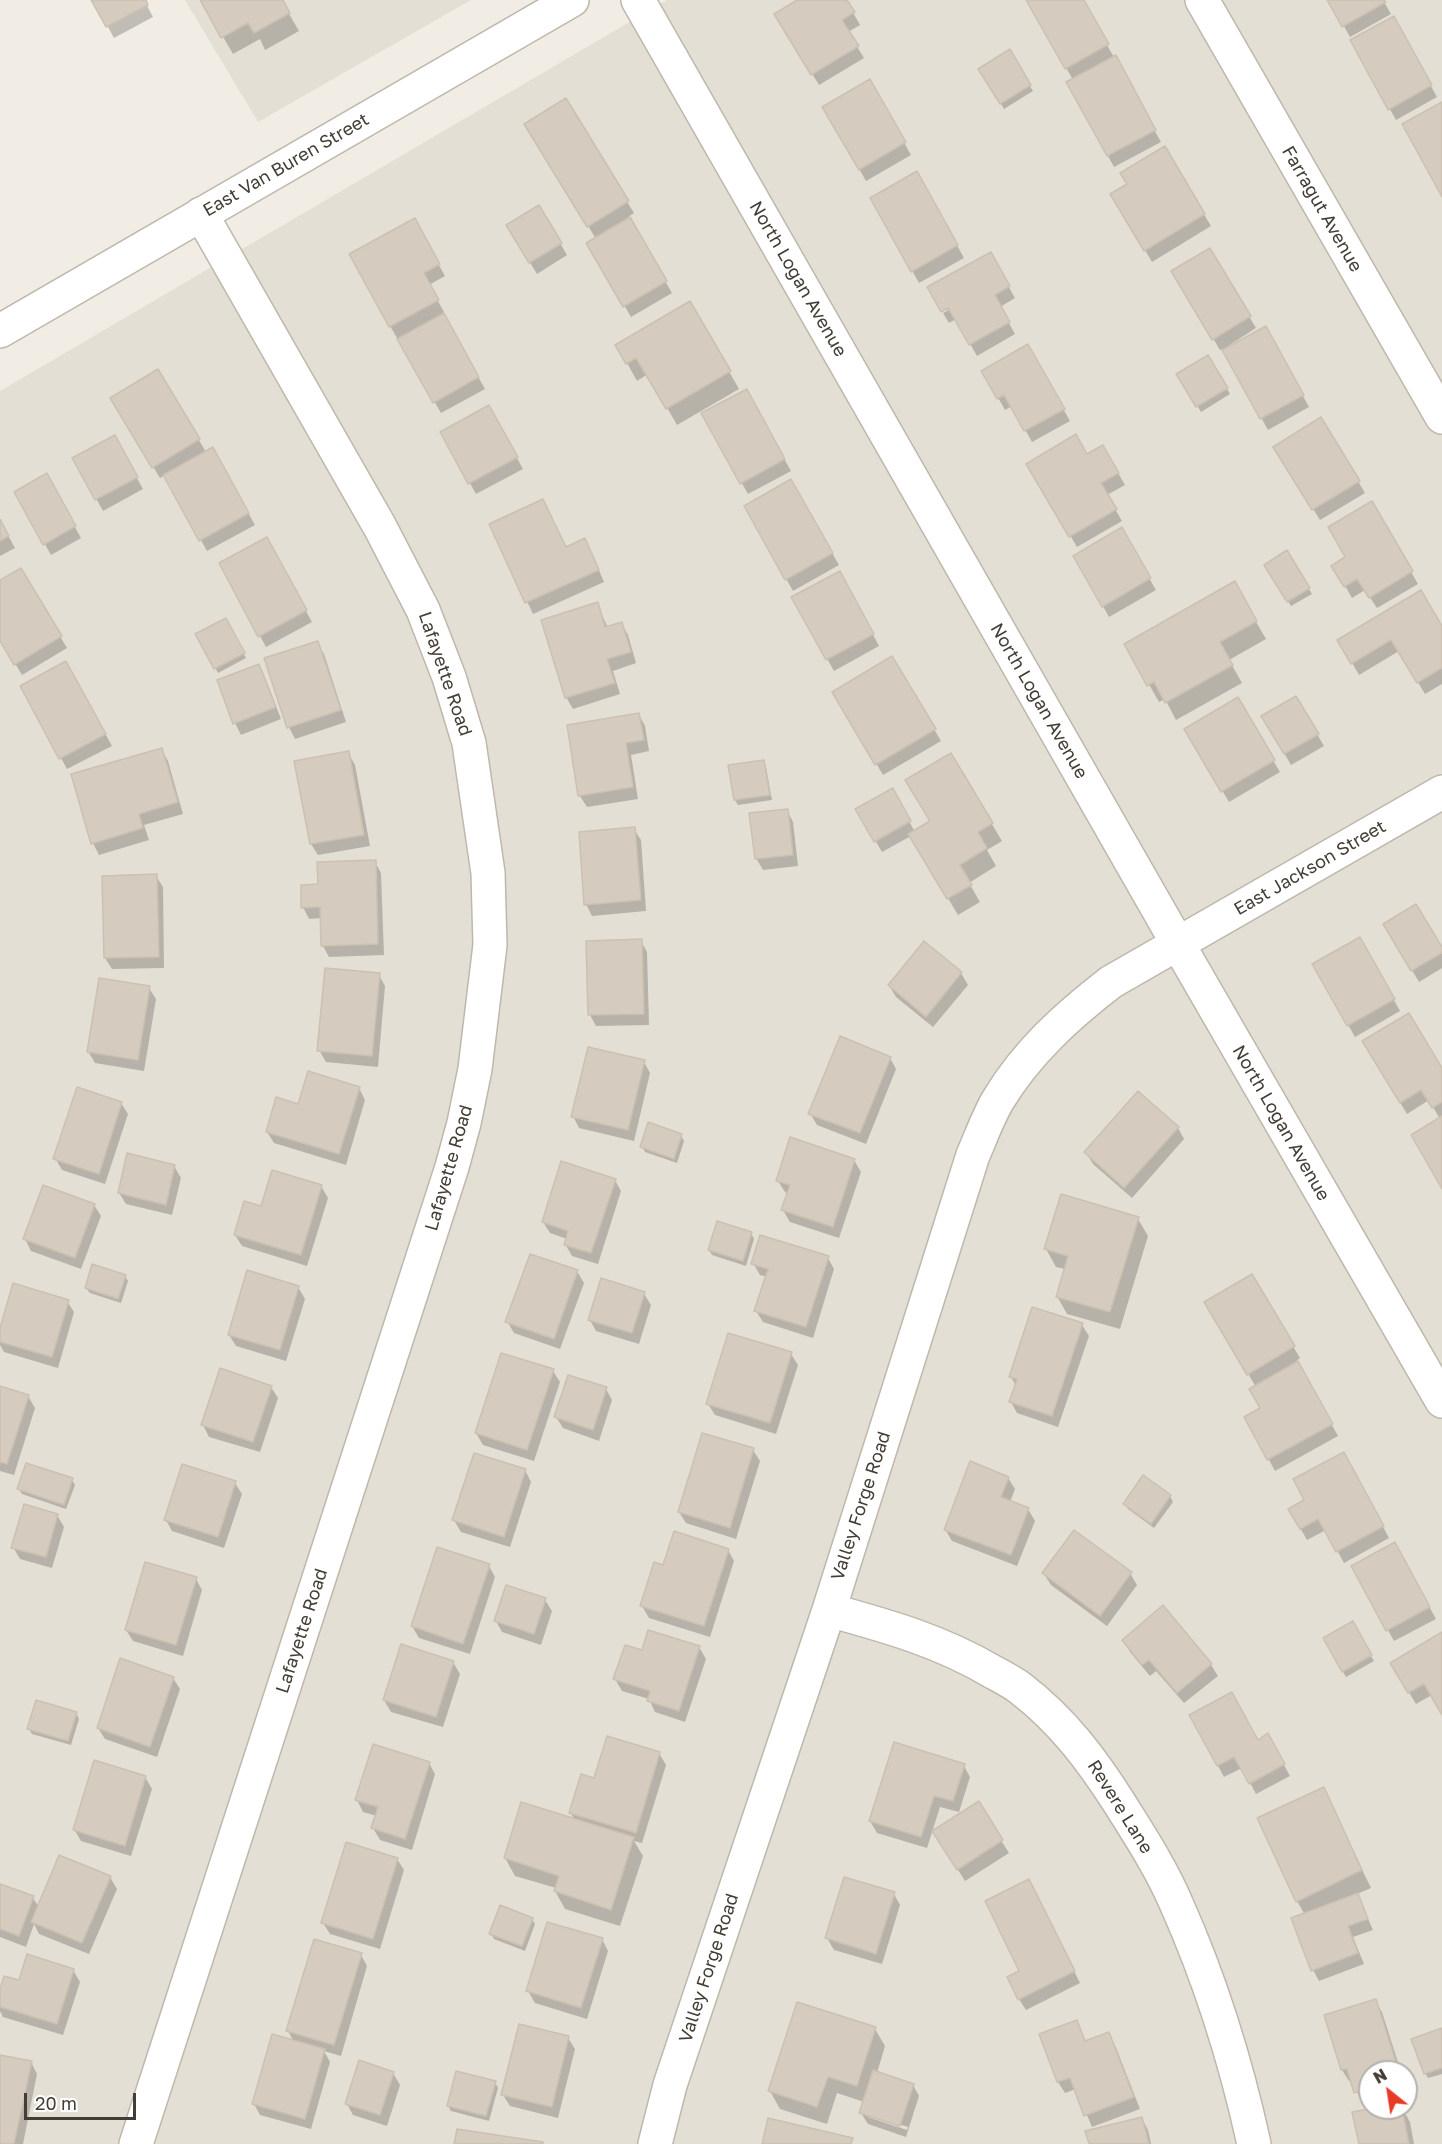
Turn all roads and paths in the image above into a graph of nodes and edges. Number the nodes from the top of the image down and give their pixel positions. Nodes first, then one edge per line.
1 (572, 0) edge
2 (638, 0) edge
3 (1202, 0) edge
4 (201, 214) junction
5 (0, 331) edge
6 (1442, 417) edge
7 (1442, 792) edge
8 (1178, 944) junction
9 (1442, 1401) edge
10 (829, 1610) junction
11 (136, 2144) edge
12 (655, 2144) edge
13 (1254, 2144) edge

1 - 4 street, East Van Buren Street
2 - 8 street, North Logan Avenue
3 - 6 street, Farragut Avenue
4 - 5 street, East Van Buren Street
4 - 11 street, Lafayette Road
7 - 8 street, East Jackson Street
8 - 9 street, North Logan Avenue
8 - 10 street, Valley Forge Road
10 - 12 street, Valley Forge Road
10 - 13 street, Revere Lane

